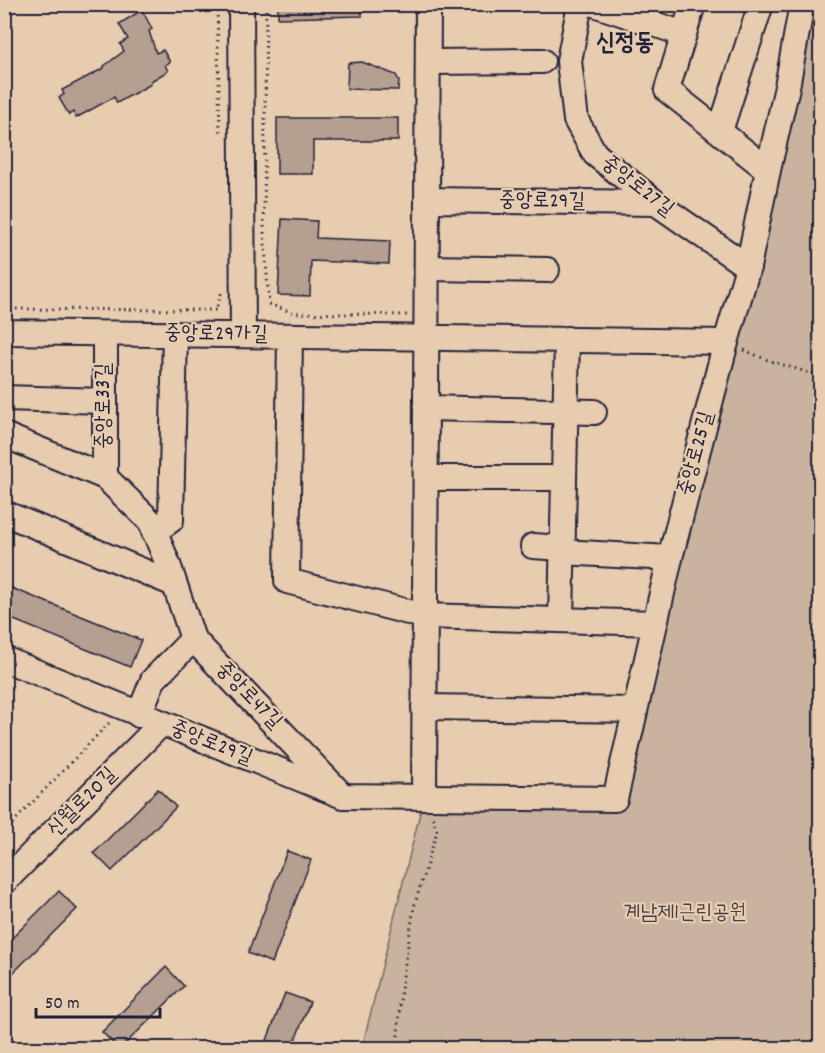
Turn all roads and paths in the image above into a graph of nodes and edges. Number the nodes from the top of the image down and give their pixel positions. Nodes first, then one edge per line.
1 (217, 4) edge
2 (241, 4) edge
3 (266, 4) edge
4 (428, 4) edge
5 (580, 4) edge
6 (594, 4) edge
7 (693, 4) edge
8 (761, 4) edge
9 (802, 4) edge
10 (684, 34) junction
11 (428, 62) junction
12 (542, 62) dead end
13 (720, 131) junction
14 (220, 134) dead end
15 (768, 170) junction
16 (428, 200) junction
17 (656, 203) junction
18 (748, 267) junction
19 (428, 268) junction
20 (547, 270) dead end
21 (223, 286) dead end
22 (4, 309) edge
23 (427, 326) junction
24 (4, 332) edge
25 (105, 334) junction
26 (175, 334) junction
27 (243, 335) junction
28 (290, 336) junction
29 (567, 339) junction
30 (726, 342) junction
31 (820, 376) edge
32 (4, 398) edge
33 (104, 401) junction
34 (426, 408) junction
35 (565, 412) junction
36 (594, 412) dead end
37 (4, 435) edge
38 (105, 477) junction
39 (426, 478) junction
40 (564, 478) junction
41 (4, 513) edge
42 (154, 532) junction
43 (533, 546) dead end
44 (562, 550) junction
45 (670, 558) junction
46 (174, 584) junction
47 (424, 616) junction
48 (561, 620) junction
49 (655, 623) junction
50 (193, 639) junction
51 (4, 659) edge
52 (424, 707) junction
53 (635, 710) junction
54 (132, 711) junction
55 (161, 724) junction
56 (343, 796) junction
57 (424, 797) junction
58 (615, 799) joint
59 (4, 832) edge
60 (4, 882) edge
61 (397, 1048) edge

1 - 14 path
2 - 27 street
3 - 23 path
4 - 11 street
5 - 17 street, 중앙로27길
6 - 10 street
7 - 10 street
8 - 13 street
9 - 15 street, 중앙로25길
10 - 13 street
11 - 12 street
11 - 16 street
13 - 15 street
15 - 18 street, 중앙로25길
16 - 17 street, 중앙로29길
16 - 19 street
17 - 18 street, 중앙로27길
18 - 30 street, 중앙로25길
19 - 20 street
19 - 23 street
21 - 22 path
23 - 28 street, 중앙로29가길
23 - 29 street
23 - 34 street
24 - 25 street, 중앙로29가길
25 - 26 street, 중앙로29가길
25 - 33 street, 중앙로33길
26 - 27 street, 중앙로29가길
26 - 42 street
27 - 28 street, 중앙로29가길
28 - 47 street
29 - 30 street
29 - 35 street
30 - 31 path
30 - 45 street, 중앙로25길
32 - 33 street
33 - 38 street, 중앙로33길
34 - 35 street
34 - 39 street
35 - 36 street
35 - 40 street
37 - 38 street, 중앙로47길
38 - 42 street, 중앙로47길
39 - 40 street
39 - 47 street
40 - 44 street
41 - 46 street
42 - 46 street, 중앙로47길
43 - 44 street
44 - 45 street
44 - 48 street
45 - 49 street, 중앙로25길
46 - 50 street, 중앙로47길
47 - 48 street
47 - 52 street
48 - 49 street
49 - 53 street, 중앙로25길
50 - 54 street
50 - 56 street, 중앙로47길
51 - 54 street, 중앙로29길
52 - 53 street
52 - 57 street
53 - 58 street, 중앙로25길
54 - 55 street, 중앙로29길
54 - 59 path
55 - 56 street, 중앙로29길
55 - 60 street, 신월로20길
56 - 57 street, 중앙로29길
57 - 58 street, 중앙로29길
57 - 61 path

